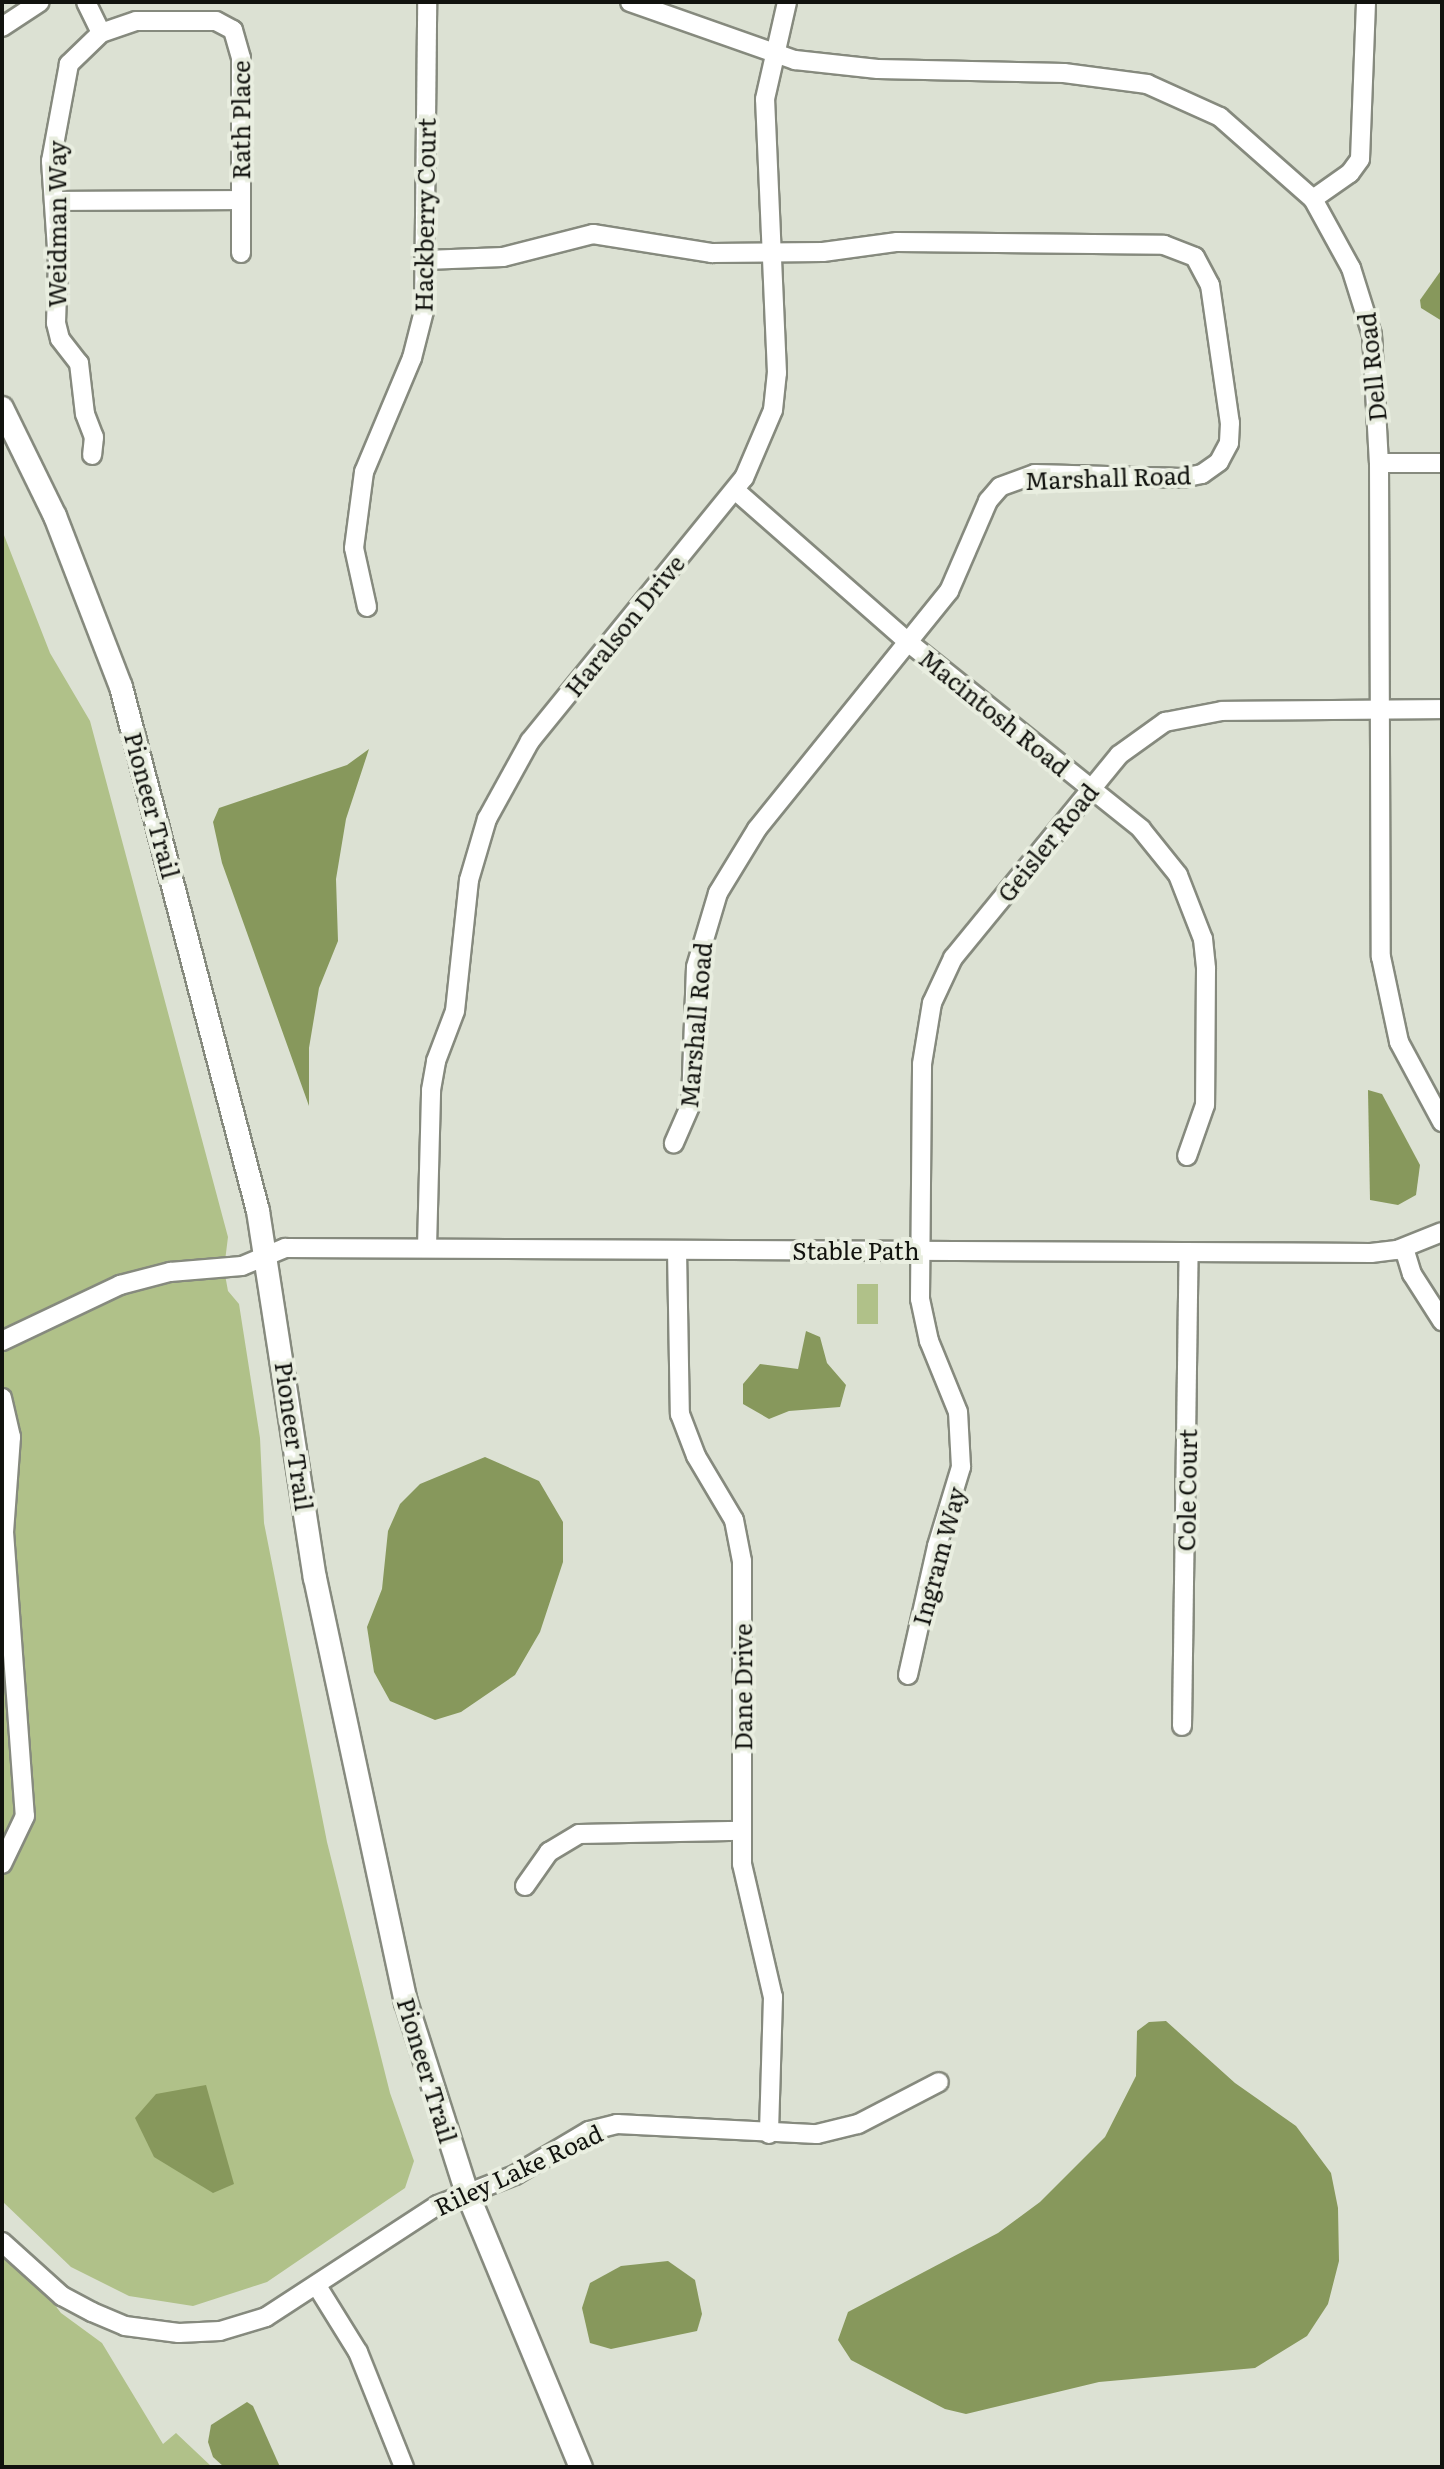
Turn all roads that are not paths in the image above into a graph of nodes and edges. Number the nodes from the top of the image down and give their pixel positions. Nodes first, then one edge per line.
1 (40, 2) edge
2 (86, 2) edge
3 (427, 2) edge
4 (630, 2) edge
5 (787, 2) edge
6 (1366, 2) edge
7 (2, 27) edge
8 (101, 33) junction
9 (777, 54) junction
10 (1313, 199) junction
11 (240, 200) junction
12 (55, 201) junction
13 (241, 253) dead end
14 (768, 253) junction
15 (426, 260) junction
16 (2, 408) edge
17 (92, 455) dead end
18 (1379, 463) junction
19 (1442, 463) edge
20 (735, 490) junction
21 (367, 607) dead end
22 (908, 642) junction
23 (1380, 709) junction
24 (1442, 709) edge
25 (1090, 789) junction
26 (1442, 1122) edge
27 (674, 1143) dead end
28 (1187, 1156) dead end
29 (1442, 1232) edge
30 (427, 1247) junction
31 (1404, 1248) junction
32 (677, 1250) junction
33 (921, 1251) junction
34 (1189, 1254) junction
35 (267, 1256) junction
36 (1442, 1321) edge
37 (2, 1341) edge
38 (2, 1398) edge
39 (908, 1675) dead end
40 (1182, 1726) dead end
41 (742, 1831) junction
42 (2, 1864) edge
43 (525, 1886) dead end
44 (939, 2082) dead end
45 (769, 2134) junction
46 (466, 2190) junction
47 (2, 2242) edge
48 (317, 2286) junction
49 (404, 2467) edge
50 (581, 2467) edge

1 - 7 street
2 - 8 street
3 - 15 street, Hackberry Court
4 - 9 street, Dell Road
5 - 9 street, Haralson Drive
6 - 10 street
8 - 11 street, Rath Place
8 - 12 street, Weidman Way
9 - 10 street, Dell Road
9 - 14 street, Haralson Drive
10 - 18 street, Dell Road
11 - 12 street
11 - 13 street, Rath Place
12 - 17 street, Weidman Way
14 - 15 street, Marshall Road
14 - 20 street, Haralson Drive
14 - 22 street, Marshall Road
15 - 21 street, Hackberry Court
16 - 35 main road, Pioneer Trail
18 - 19 street
18 - 23 street, Dell Road
20 - 22 street, Macintosh Road
20 - 30 street, Haralson Drive
22 - 25 street, Macintosh Road
22 - 27 street, Marshall Road
23 - 24 street, Geisler Road
23 - 25 street, Geisler Road
23 - 26 street, Dell Road
25 - 28 street, Macintosh Road
25 - 33 street, Geisler Road
29 - 31 street, Stable Path
30 - 32 street, Stable Path
30 - 35 street, Stable Path
31 - 34 street, Stable Path
31 - 36 street
32 - 33 street, Stable Path
32 - 41 street, Dane Drive
33 - 34 street, Stable Path
33 - 39 street, Ingram Way
34 - 40 street, Cole Court
35 - 37 street, Stable Path
35 - 46 main road, Pioneer Trail
38 - 42 street
41 - 43 street
41 - 45 street, Dane Drive
44 - 45 street, Riley Lake Road
45 - 46 street, Riley Lake Road
46 - 48 street, Riley Lake Road
46 - 50 main road, Pioneer Trail
47 - 48 street, Riley Lake Road
48 - 49 street

